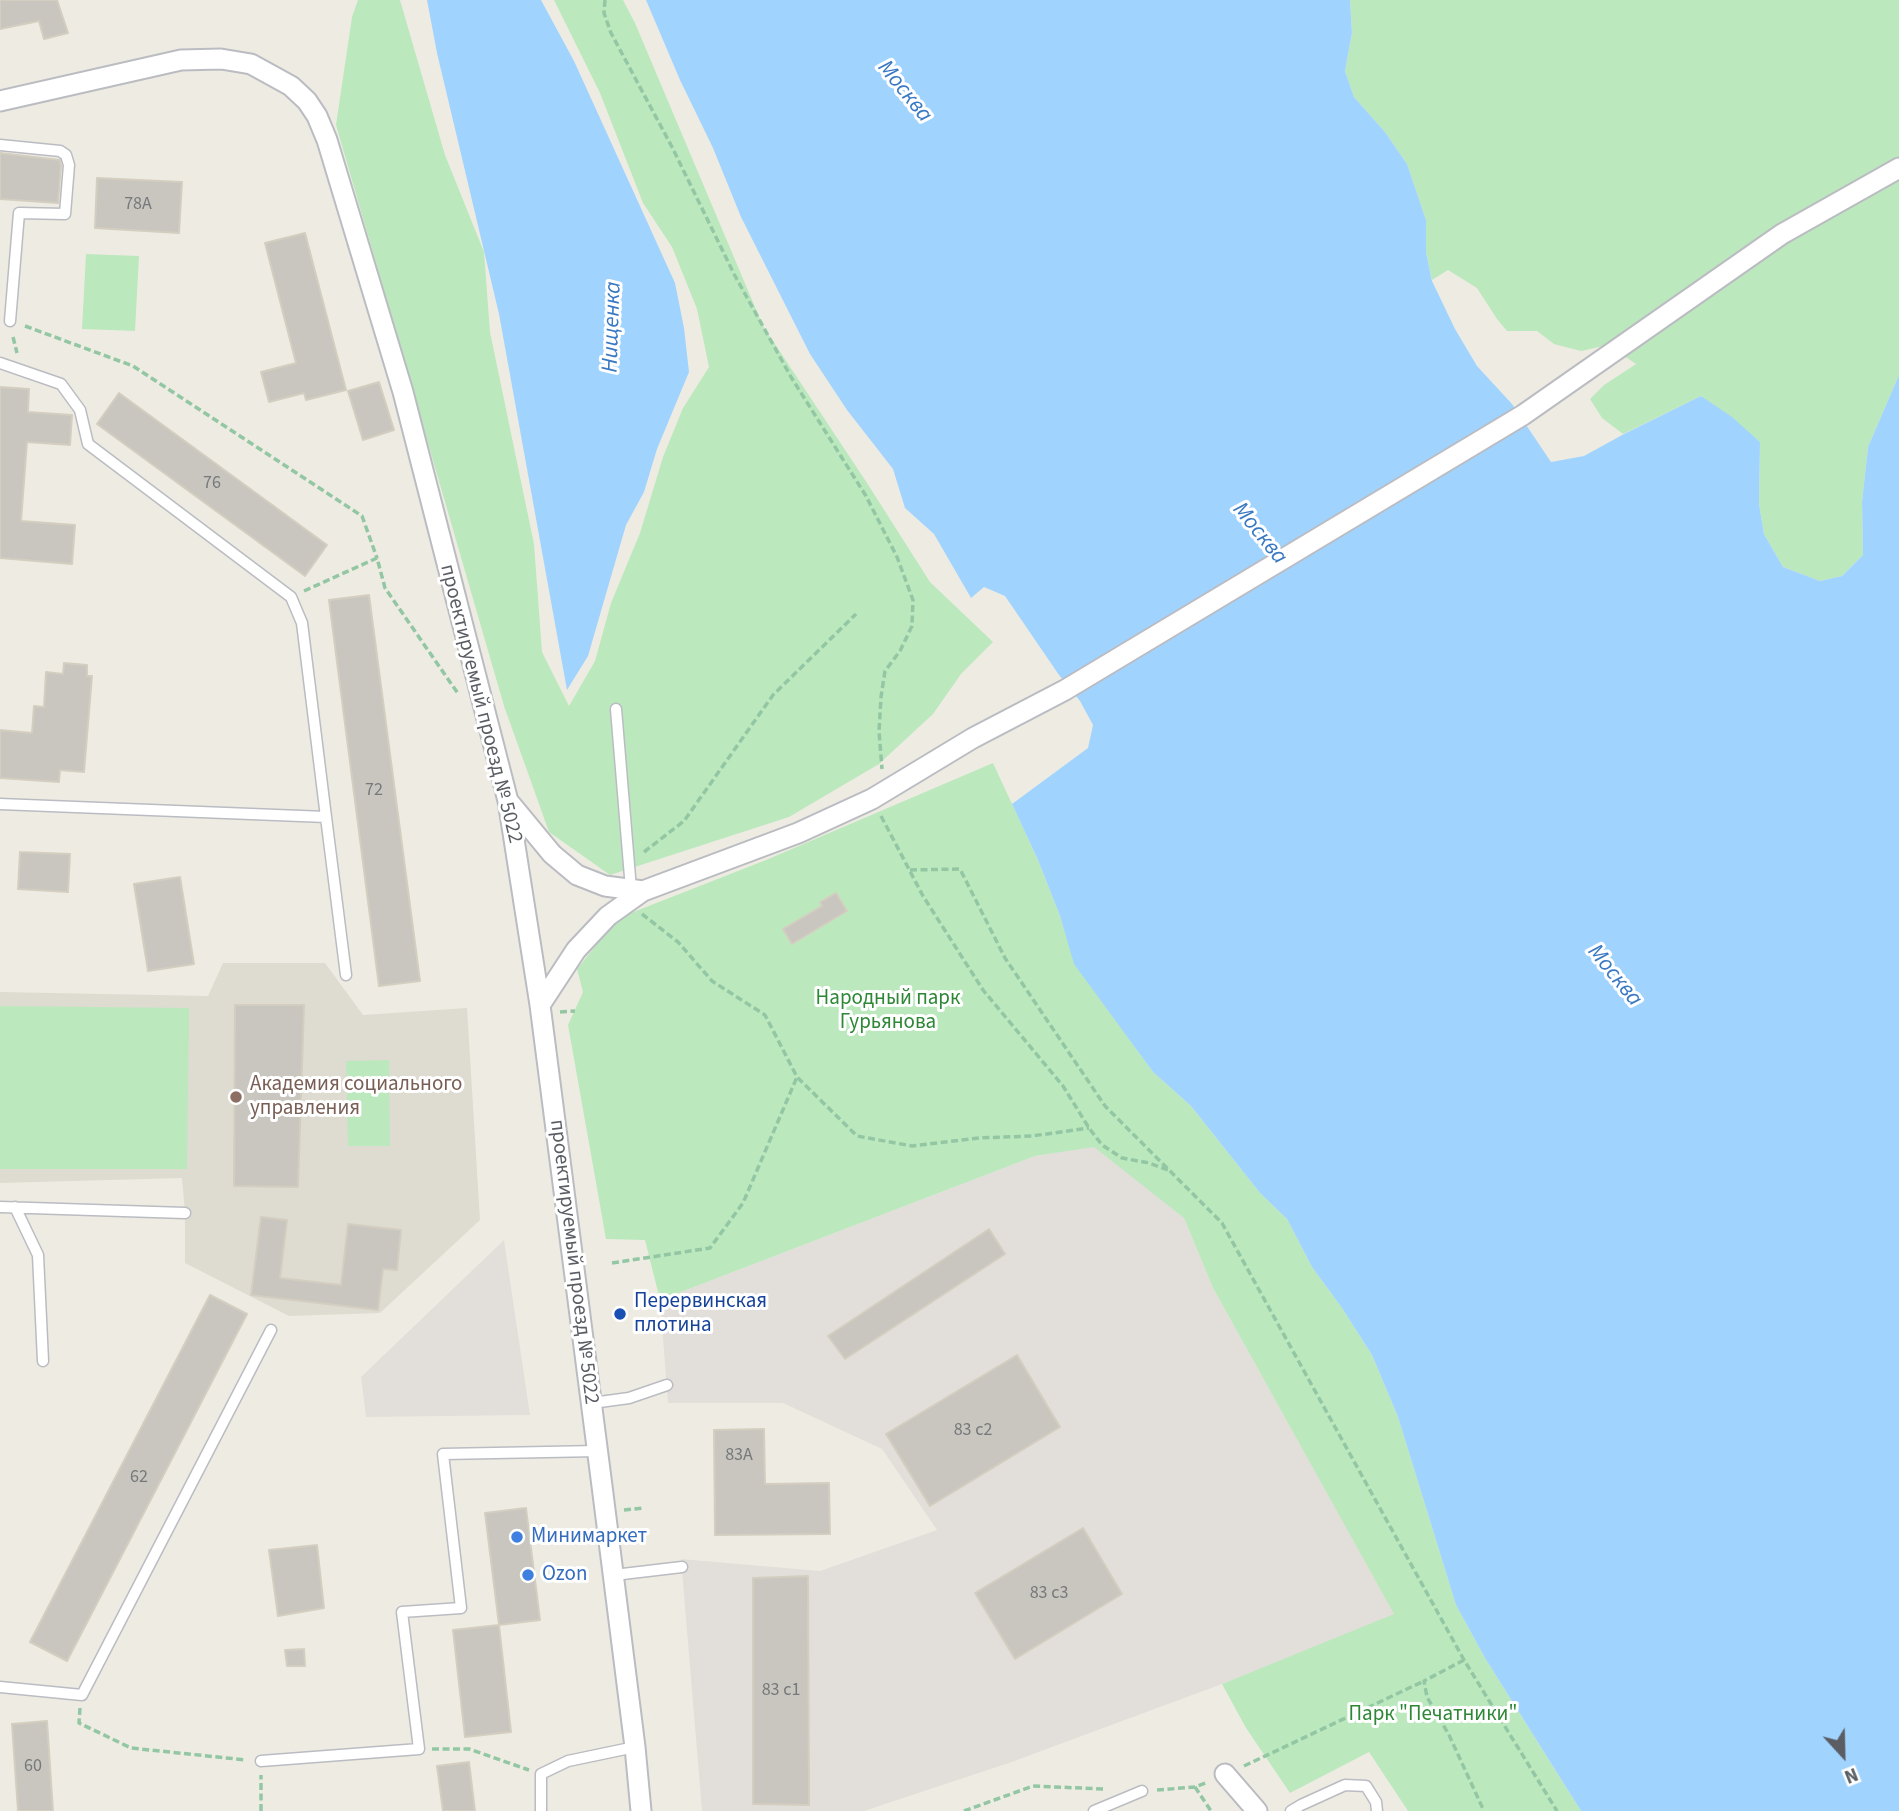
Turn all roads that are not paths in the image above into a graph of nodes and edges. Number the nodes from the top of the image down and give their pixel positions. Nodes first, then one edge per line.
1 (0, 101) edge
2 (0, 145) edge
3 (1899, 168) edge
4 (10, 321) road end
5 (0, 363) edge
6 (616, 709) dead end
7 (508, 801) junction
8 (0, 804) edge
9 (326, 817) junction
10 (637, 890) junction
11 (346, 975) dead end
12 (540, 1005) junction
13 (15, 1207) junction
14 (0, 1208) edge
15 (185, 1213) dead end
16 (271, 1330) dead end
17 (43, 1361) dead end
18 (667, 1385) dead end
19 (592, 1403) junction
20 (598, 1451) junction
21 (682, 1567) dead end
22 (614, 1575) junction
23 (0, 1688) edge
24 (635, 1747) junction
25 (261, 1761) road end
26 (1225, 1774) road end
27 (1142, 1791) road end
28 (1097, 1810) edge
29 (541, 1811) edge
30 (641, 1811) edge
31 (1257, 1811) edge
32 (1291, 1811) edge
33 (1377, 1811) edge

1 - 7 street, проектируемый проезд № 5022
2 - 4 lane
3 - 10 street
5 - 9 lane
6 - 10 lane
7 - 10 street
7 - 12 street, проектируемый проезд № 5022
8 - 9 lane
9 - 11 lane
10 - 12 street
12 - 19 street, проектируемый проезд № 5022
13 - 14 lane
13 - 15 lane
13 - 17 lane
16 - 23 lane
18 - 19 lane
19 - 20 street, проектируемый проезд № 5022
20 - 22 street, проектируемый проезд № 5022
20 - 25 lane
21 - 22 lane
22 - 24 street, проектируемый проезд № 5022
24 - 29 lane
24 - 30 street, проектируемый проезд № 5022
26 - 31 street
27 - 28 lane
32 - 33 lane

